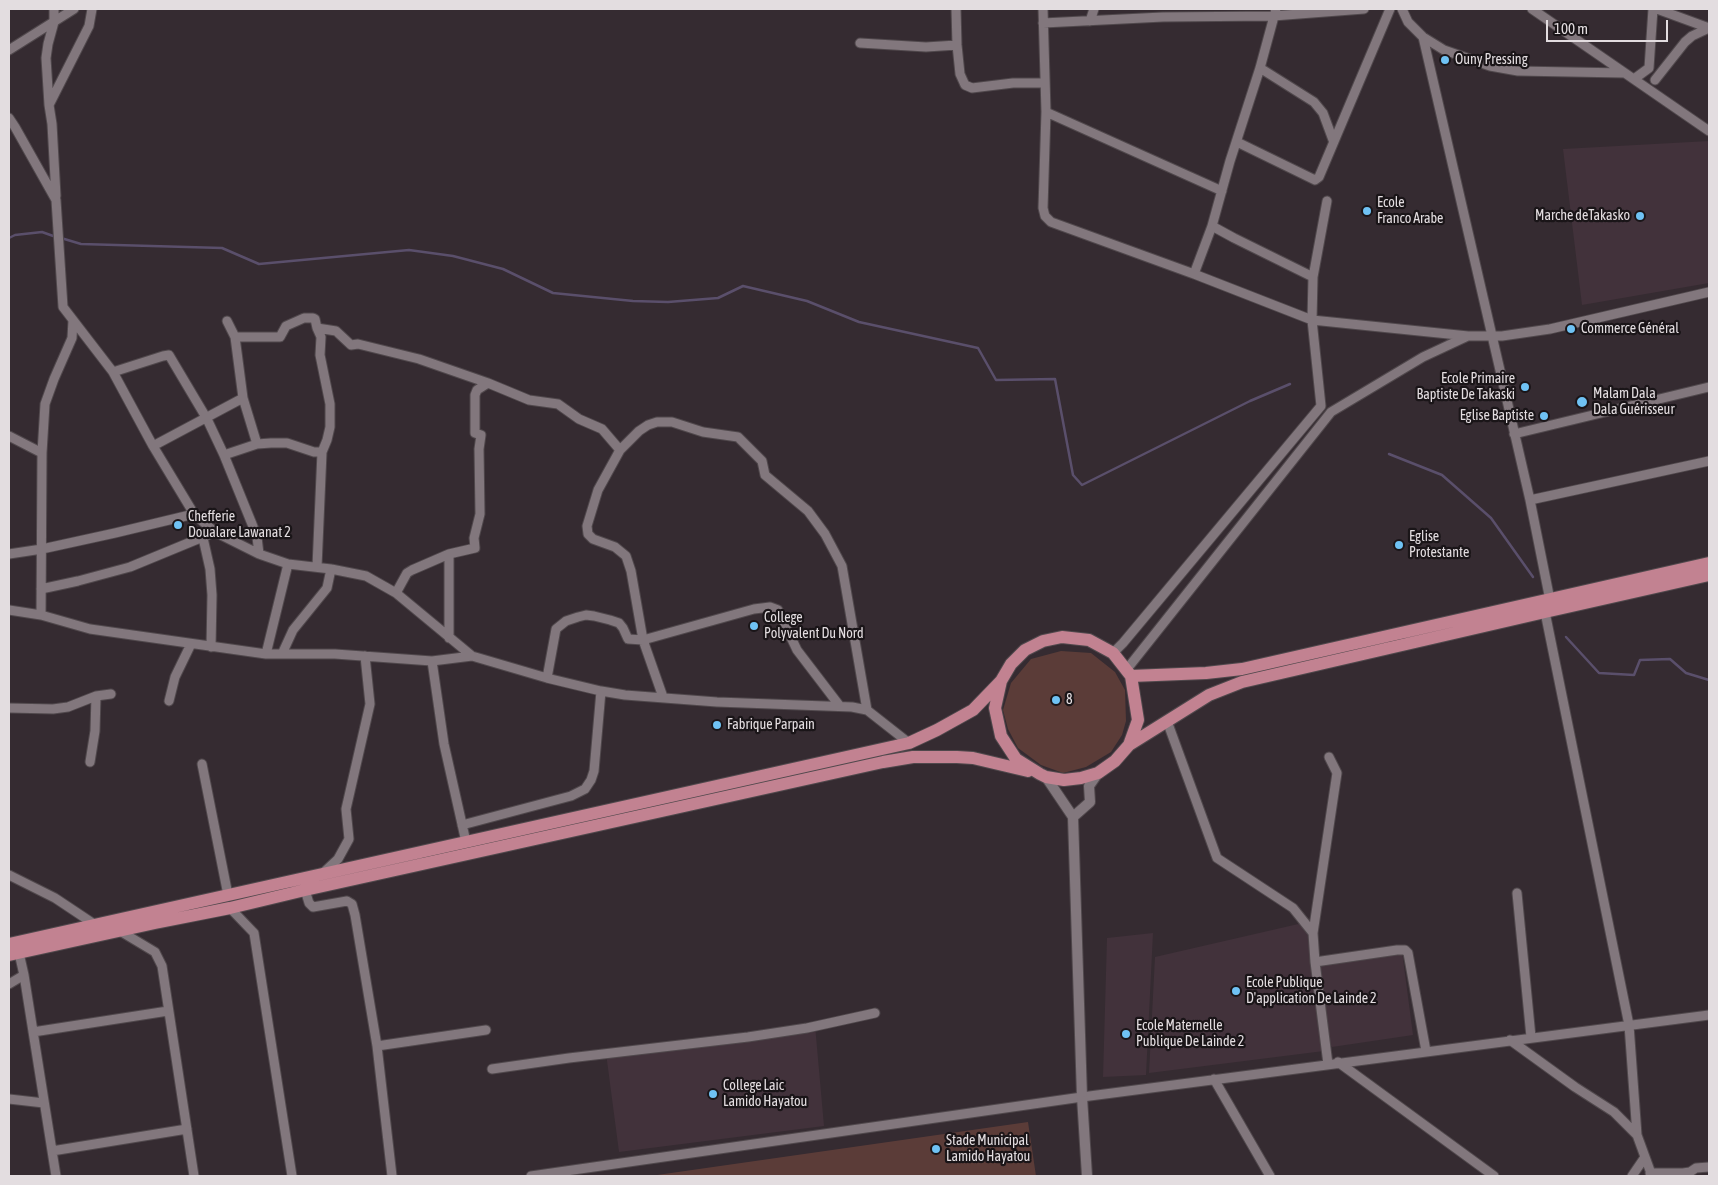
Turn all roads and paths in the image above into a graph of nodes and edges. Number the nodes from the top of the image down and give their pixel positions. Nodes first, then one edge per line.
1 (54, 9) edge
2 (74, 9) edge
3 (92, 9) edge
4 (956, 9) edge
5 (1043, 9) edge
6 (1094, 9) edge
7 (1364, 9) edge
8 (1390, 9) edge
9 (1402, 9) edge
10 (1532, 9) edge
11 (1653, 9) edge
12 (1657, 9) edge
13 (1274, 12) edge
14 (1165, 13) edge
15 (1090, 20) junction
16 (54, 22) junction
17 (1043, 23) junction
18 (1709, 28) edge
19 (1424, 37) junction
20 (860, 44) dead end
21 (957, 45) junction
22 (9, 50) edge
23 (1260, 68) junction
24 (1650, 68) junction
25 (1624, 73) junction
26 (1634, 79) junction
27 (1654, 80) junction
28 (1045, 83) junction
29 (1662, 99) junction
30 (49, 105) junction
31 (1046, 112) junction
32 (9, 118) edge
33 (1709, 131) edge
34 (1333, 140) junction
35 (1237, 142) junction
36 (1222, 191) junction
37 (56, 200) junction
38 (1327, 201) dead end
39 (1212, 226) junction
40 (1194, 274) junction
41 (1313, 278) junction
42 (1709, 292) edge
43 (73, 320) junction
44 (1312, 320) junction
45 (227, 321) dead end
46 (317, 328) junction
47 (1468, 336) junction
48 (1492, 336) junction
49 (235, 337) junction
50 (113, 372) junction
51 (488, 383) junction
52 (1709, 387) edge
53 (243, 398) junction
54 (207, 419) junction
55 (1514, 434) junction
56 (9, 436) edge
57 (257, 444) junction
58 (153, 446) junction
59 (620, 450) junction
60 (322, 452) junction
61 (42, 453) junction
62 (224, 455) junction
63 (1709, 461) edge
64 (1530, 500) junction
65 (194, 514) junction
66 (214, 532) junction
67 (203, 538) junction
68 (42, 549) junction
69 (9, 554) edge
70 (259, 554) junction
71 (450, 554) junction
72 (288, 564) junction
73 (1709, 564) edge
74 (317, 568) junction
75 (331, 569) junction
76 (1709, 575) edge
77 (41, 589) junction
78 (396, 594) junction
79 (1547, 606) junction
80 (9, 610) edge
81 (41, 615) junction
82 (449, 638) junction
83 (643, 640) junction
84 (192, 644) junction
85 (211, 647) junction
86 (1113, 653) junction
87 (266, 654) junction
88 (282, 654) junction
89 (364, 656) junction
90 (472, 656) junction
91 (432, 662) junction
92 (1129, 672) junction
93 (547, 678) junction
94 (1001, 681) junction
95 (601, 691) junction
96 (111, 694) dead end
97 (96, 696) junction
98 (663, 697) junction
99 (169, 701) dead end
100 (839, 706) junction
101 (9, 708) edge
102 (867, 710) junction
103 (1168, 722) junction
104 (909, 743) junction
105 (1129, 745) junction
106 (1329, 757) dead end
107 (90, 762) dead end
108 (202, 764) dead end
109 (1098, 773) junction
110 (1043, 776) junction
111 (1073, 817) junction
112 (462, 825) junction
113 (466, 842) junction
114 (323, 874) junction
115 (9, 876) edge
116 (306, 890) junction
117 (1517, 893) dead end
118 (228, 894) junction
119 (230, 908) junction
120 (94, 924) junction
121 (120, 931) junction
122 (1313, 933) junction
123 (9, 944) edge
124 (14, 954) edge
125 (1315, 962) junction
126 (24, 975) junction
127 (9, 984) edge
128 (168, 1011) junction
129 (875, 1013) dead end
130 (1709, 1015) edge
131 (1629, 1025) junction
132 (486, 1030) dead end
133 (33, 1032) junction
134 (1531, 1037) junction
135 (1510, 1040) junction
136 (377, 1046) junction
137 (1426, 1051) junction
138 (1338, 1062) junction
139 (1328, 1064) junction
140 (492, 1070) dead end
141 (1214, 1079) junction
142 (1082, 1097) junction
143 (9, 1100) edge
144 (44, 1103) junction
145 (187, 1129) junction
146 (1637, 1135) junction
147 (52, 1151) junction
148 (1645, 1157) junction
149 (1709, 1167) edge
150 (1651, 1174) edge
151 (56, 1176) edge
152 (194, 1176) edge
153 (292, 1176) edge
154 (392, 1176) edge
155 (532, 1176) edge
156 (1087, 1176) edge
157 (1270, 1176) edge
158 (1494, 1176) edge
159 (1632, 1176) edge

1 - 16 street
2 - 16 street
3 - 30 street
4 - 21 street
5 - 17 street
6 - 15 street
7 - 13 street
8 - 34 street
9 - 19 street
10 - 25 street
11 - 24 street
12 - 18 street
13 - 14 street
13 - 23 street
14 - 15 street
15 - 17 street
16 - 22 street
16 - 30 street
17 - 28 street
18 - 27 street
19 - 25 street
19 - 48 street
20 - 21 street
21 - 28 street
23 - 34 street
23 - 35 street
24 - 26 street
24 - 27 street
25 - 26 street
26 - 29 street
27 - 29 street
28 - 31 street
29 - 33 street
30 - 37 street
31 - 36 street
31 - 40 street
32 - 37 street
34 - 35 street
35 - 36 street
36 - 39 street
37 - 43 street
38 - 41 street
39 - 40 street
39 - 41 street
40 - 44 street
41 - 44 street
42 - 48 street
43 - 50 street
43 - 61 street
44 - 47 street
44 - 86 street
45 - 49 street
46 - 49 street
46 - 51 street
46 - 60 street
47 - 48 street
47 - 92 street
48 - 55 street
49 - 53 street
50 - 54 street
50 - 58 street
51 - 59 street
51 - 71 street
52 - 55 street
53 - 54 street
53 - 57 street
54 - 58 street
54 - 62 street
55 - 64 street
56 - 61 street
57 - 60 street
57 - 62 street
58 - 65 street
59 - 83 street
59 - 102 street
60 - 74 street
61 - 68 street
62 - 70 street
63 - 64 street
64 - 79 street
65 - 66 street
65 - 68 street
66 - 67 street
66 - 70 street
67 - 77 street
67 - 85 street
68 - 69 street
68 - 77 street
70 - 72 street
71 - 78 street
71 - 82 street
72 - 74 street
72 - 87 street
73 - 79 main road
74 - 75 street
75 - 78 street
75 - 88 street
76 - 79 main road
77 - 81 street
78 - 82 street
79 - 92 main road
79 - 103 main road
79 - 131 street
80 - 81 street
81 - 84 street
82 - 90 street
83 - 93 street
83 - 98 street
83 - 100 street
84 - 85 street
84 - 99 street
85 - 87 street
86 - 92 main road
86 - 94 main road
87 - 88 street
88 - 89 street
89 - 91 street
89 - 114 street
90 - 91 street
90 - 93 street
91 - 112 street
92 - 105 main road
93 - 95 street
94 - 104 main road
94 - 110 main road
95 - 98 street
95 - 112 street
96 - 97 street
97 - 101 street
97 - 107 street
98 - 100 street
100 - 102 street
102 - 104 street
103 - 105 main road
103 - 122 street
104 - 113 main road
105 - 109 main road
106 - 122 street
108 - 118 street
109 - 110 main road
109 - 111 street
110 - 111 street
110 - 116 main road
111 - 142 street
112 - 113 street
113 - 114 main road
114 - 118 main road
115 - 120 street
116 - 119 main road
116 - 136 street
117 - 134 street
118 - 120 main road
119 - 121 main road
119 - 153 street
120 - 123 main road
121 - 124 main road
121 - 128 street
122 - 125 street
124 - 126 street
125 - 137 street
125 - 139 street
126 - 127 street
126 - 133 street
128 - 133 street
128 - 145 street
129 - 140 street
130 - 131 street
131 - 134 street
131 - 146 street
132 - 136 street
133 - 144 street
134 - 135 street
135 - 137 street
135 - 146 street
136 - 154 street
137 - 138 street
138 - 139 street
138 - 158 street
139 - 141 street
141 - 142 street
141 - 157 street
142 - 155 street
142 - 156 street
143 - 144 street
144 - 147 street
145 - 147 street
145 - 152 street
146 - 148 street
147 - 151 street
148 - 150 street
148 - 159 street
149 - 150 street

